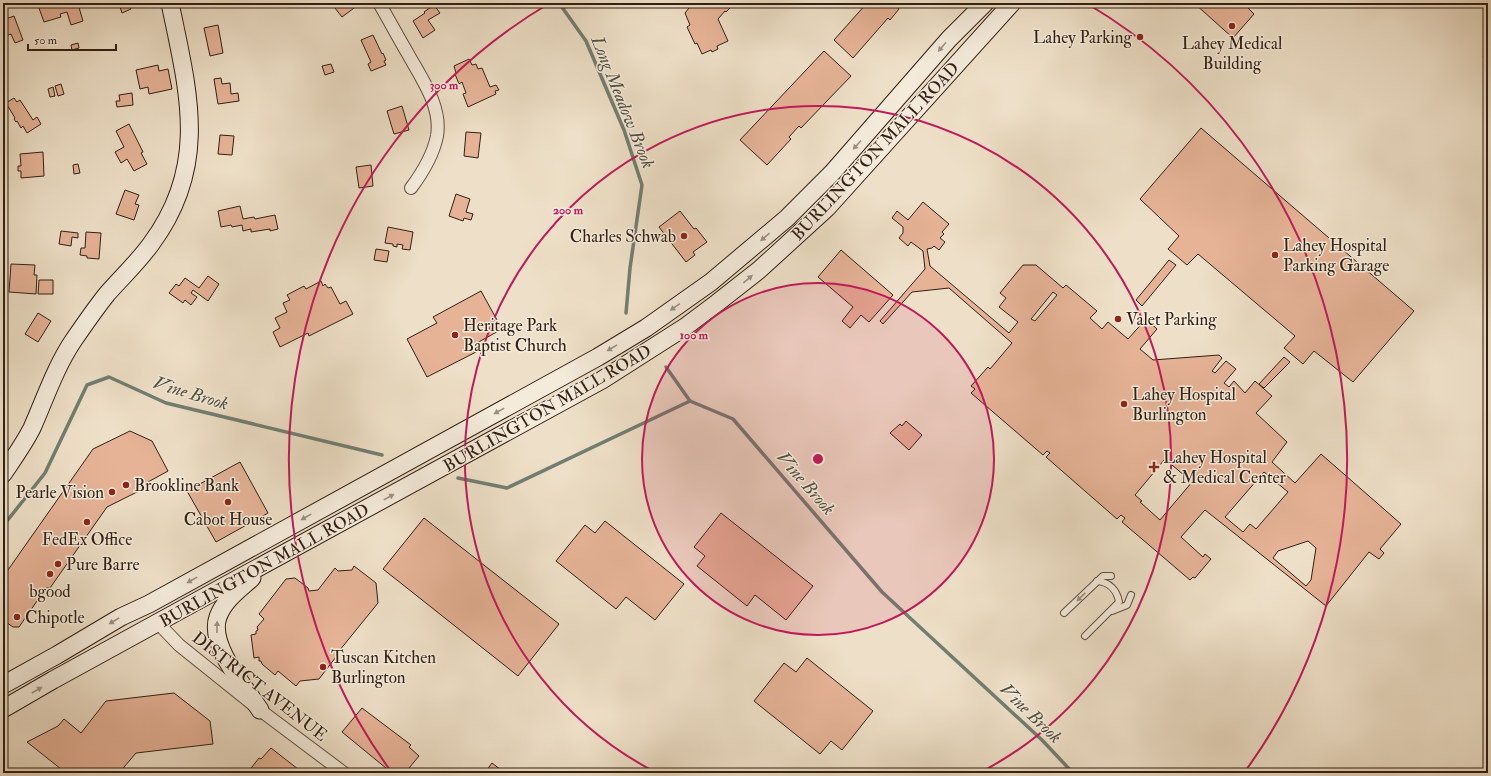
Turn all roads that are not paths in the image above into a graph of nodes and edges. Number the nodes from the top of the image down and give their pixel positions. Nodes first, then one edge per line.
1 (170, 3) edge
2 (379, 3) edge
3 (985, 3) edge
4 (1012, 3) edge
5 (411, 188) dead end
6 (3, 474) edge
7 (274, 559) junction
8 (1110, 576) dead end
9 (1097, 581) junction
10 (1132, 595) dead end
11 (149, 604) junction
12 (1064, 613) dead end
13 (1109, 613) junction
14 (158, 623) junction
15 (1085, 636) dead end
16 (3, 685) edge
17 (3, 709) edge
18 (260, 710) junction
19 (344, 773) edge

1 - 6 main road
2 - 5 street
3 -> 11 main road, BURLINGTON MALL ROAD
7 -> 4 main road, BURLINGTON MALL ROAD
7 - 14 main road, BURLINGTON MALL ROAD
18 -> 7 main road
8 - 9 lane
9 -> 12 lane
9 - 13 lane
10 - 13 lane
11 - 14 main road
11 -> 16 main road, BURLINGTON MALL ROAD
13 - 15 lane
17 -> 14 main road, BURLINGTON MALL ROAD
14 - 18 street, DISTRICT AVENUE
18 - 19 street, DISTRICT AVENUE

